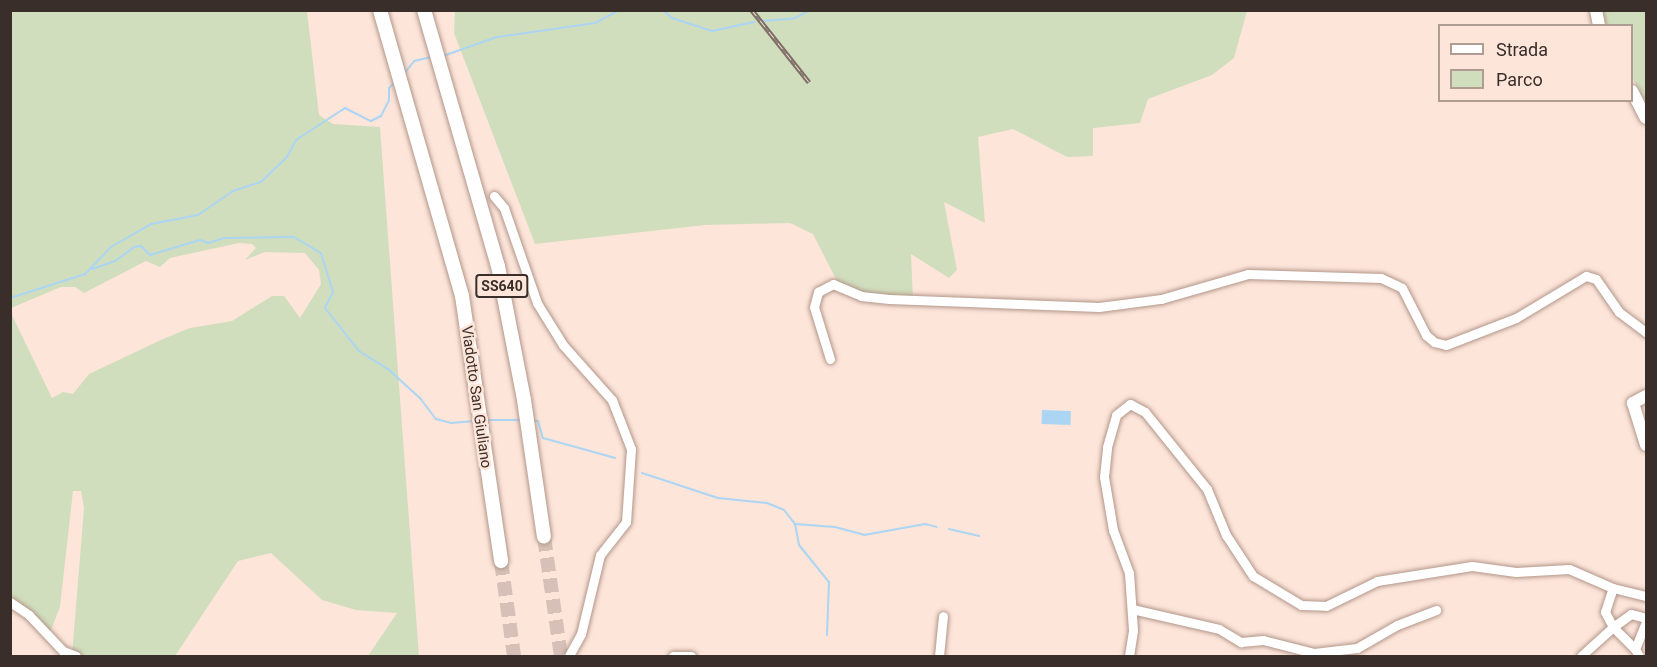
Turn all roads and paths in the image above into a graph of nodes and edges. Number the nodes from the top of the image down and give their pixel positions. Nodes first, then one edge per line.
1 (380, 10) edge
2 (424, 10) edge
3 (1633, 93) edge
4 (1647, 118) edge
5 (494, 196) dead end
6 (1647, 332) edge
7 (830, 359) dead end
8 (1647, 396) edge
9 (1647, 446) edge
10 (544, 537) tunnel mouth
11 (501, 561) tunnel mouth
12 (1613, 588) junction
13 (1647, 596) edge
14 (10, 602) edge
15 (1132, 609) junction
16 (1436, 610) dead end
17 (943, 616) dead end
18 (1647, 620) edge
19 (1613, 627) junction
20 (1637, 653) edge
21 (76, 657) edge
22 (569, 657) edge
23 (673, 657) edge
24 (691, 657) edge
25 (939, 657) edge
26 (1129, 657) edge
27 (1581, 657) edge

1 - 11 highway, Viadotto San Giuliano / SS640
2 - 10 highway, SS640
3 - 4 main road
5 - 22 street
6 - 7 street
8 - 9 main road
12 - 13 street
12 - 15 street
12 - 19 street
14 - 21 street
15 - 16 street
15 - 26 street
17 - 25 street
18 - 19 street
18 - 20 street
19 - 20 street
19 - 27 street
23 - 24 street

